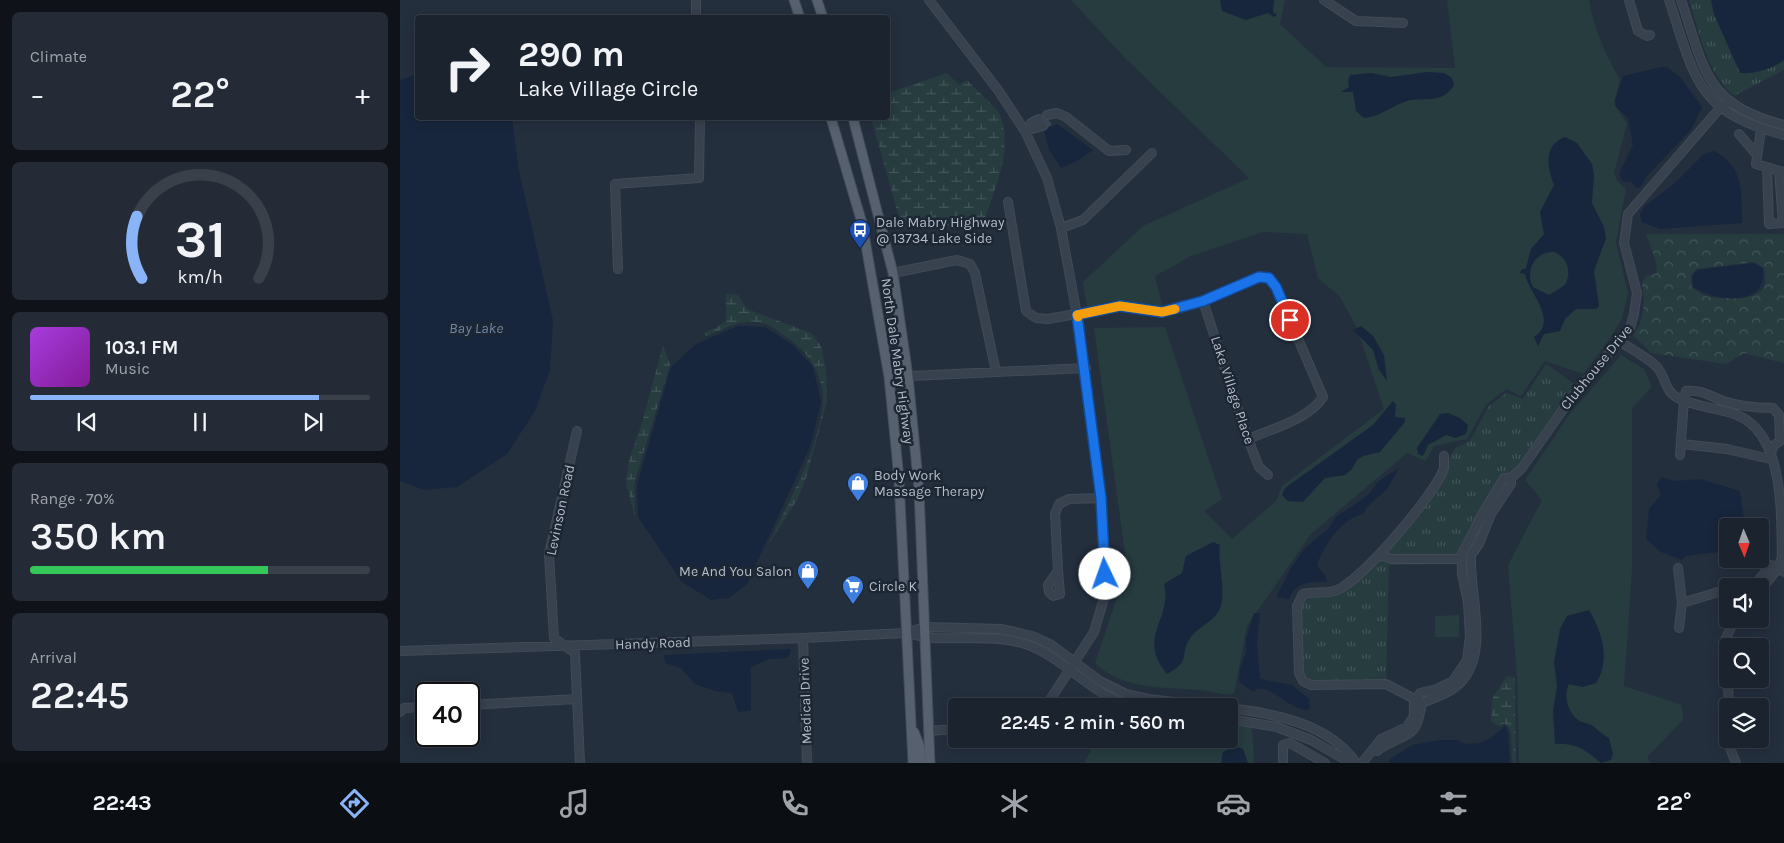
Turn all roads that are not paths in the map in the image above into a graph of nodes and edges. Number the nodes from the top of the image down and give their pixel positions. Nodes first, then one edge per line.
1 (696, 0) edge
2 (794, 0) edge
3 (817, 0) edge
4 (929, 0) edge
5 (1324, 0) edge
6 (1629, 0) edge
7 (1669, 0) edge
8 (1682, 0) edge
9 (696, 15) edge
10 (799, 15) edge
11 (822, 15) edge
12 (1403, 23) dead end
13 (1650, 35) dead end
14 (1729, 102) junction
15 (1720, 108) junction
16 (700, 120) edge
17 (832, 120) edge
18 (854, 120) edge
19 (1784, 125) edge
20 (1761, 129) junction
21 (1028, 130) junction
22 (1739, 134) dead end
23 (1784, 135) edge
24 (1126, 150) dead end
25 (1152, 153) dead end
26 (1758, 155) junction
27 (1767, 168) junction
28 (1782, 172) edge
29 (1008, 202) dead end
30 (1061, 228) junction
31 (618, 269) dead end
32 (893, 273) junction
33 (1203, 301) junction
34 (1077, 315) junction
35 (1619, 341) junction
36 (1086, 368) junction
37 (996, 372) junction
38 (908, 376) junction
39 (889, 377) junction
40 (1684, 400) junction
41 (577, 431) dead end
42 (1248, 439) junction
43 (1682, 444) junction
44 (1773, 451) junction
45 (1680, 455) dead end
46 (1444, 456) dead end
47 (1268, 475) dead end
48 (1101, 498) junction
49 (1488, 512) junction
50 (1380, 555) junction
51 (1462, 559) junction
52 (1678, 568) dead end
53 (1782, 569) edge
54 (1058, 571) dead end
55 (1760, 578) edge
56 (1769, 581) edge
57 (1719, 592) edge
58 (1682, 603) junction
59 (924, 627) junction
60 (1002, 628) junction
61 (1680, 628) dead end
62 (1731, 628) edge
63 (906, 633) junction
64 (803, 638) junction
65 (925, 639) junction
66 (1000, 639) junction
67 (564, 646) junction
68 (400, 651) edge
69 (1075, 662) junction
70 (1069, 671) junction
71 (1051, 698) edge
72 (1113, 698) edge
73 (1144, 698) edge
74 (1729, 698) edge
75 (577, 699) junction
76 (1419, 701) junction
77 (480, 704) edge
78 (415, 708) edge
79 (1238, 710) edge
80 (400, 712) edge
81 (1238, 720) edge
82 (912, 725) junction
83 (948, 730) edge
84 (928, 731) junction
85 (1730, 748) edge
86 (580, 763) edge
87 (807, 763) edge
88 (913, 763) edge
89 (921, 763) edge
90 (930, 763) edge
91 (1283, 763) edge
92 (1325, 763) edge
93 (1351, 763) edge
94 (1356, 763) edge
95 (1363, 763) edge
96 (1736, 763) edge

1 - 9 street
2 - 10 main road
3 - 11 main road
4 - 21 street
5 - 12 street
6 - 13 street
7 - 15 street
8 - 14 street
14 - 15 street, Clubhouse Drive
14 - 19 street
15 - 20 street
15 - 35 street, Clubhouse Drive
16 - 31 street
17 - 39 main road, North Dale Mabry Highway
18 - 32 main road, North Dale Mabry Highway
20 - 23 street
20 - 26 street
21 - 24 street
21 - 30 street
22 - 26 street
25 - 30 street
26 - 27 street
27 - 28 street
27 - 28 street
29 - 34 street
30 - 34 street
32 - 37 street
32 - 38 main road, North Dale Mabry Highway
33 - 34 street
33 - 42 street, Lake Village Place
33 - 42 street
34 - 36 street
35 - 40 street
35 - 49 street, Clubhouse Drive
36 - 37 street
36 - 48 street
37 - 38 street
38 - 39 street
38 - 59 main road, North Dale Mabry Highway
39 - 63 main road, North Dale Mabry Highway
40 - 43 street
40 - 44 street
40 - 44 street
41 - 67 street, Levinson Road
42 - 47 street, Lake Village Place
43 - 44 street
43 - 45 street
44 - 53 street
46 - 50 street
48 - 54 street
48 - 69 street
49 - 51 street, Clubhouse Drive
49 - 76 street, Clubhouse Drive
50 - 51 street
50 - 76 street
51 - 76 street, Clubhouse Drive
52 - 58 street
53 - 55 street
53 - 56 street
57 - 58 street
58 - 61 street
59 - 60 street
59 - 63 street
59 - 65 main road, North Dale Mabry Highway
60 - 66 street
60 - 69 street
62 - 74 street
63 - 64 street, Handy Road
63 - 65 street
63 - 82 main road, North Dale Mabry Highway
64 - 67 street, Handy Road
64 - 87 street, Medical Drive
65 - 66 street
65 - 84 main road, North Dale Mabry Highway
66 - 70 street
67 - 68 street, Handy Road
67 - 75 street, Levinson Road
69 - 70 street
69 - 73 street
70 - 71 street
70 - 72 street
75 - 77 street
75 - 86 street
76 - 95 street
78 - 80 street
79 - 94 street
81 - 93 street
82 - 88 main road, North Dale Mabry Highway
82 - 89 main road
83 - 84 street
84 - 90 main road, North Dale Mabry Highway
85 - 96 street
91 - 92 street

